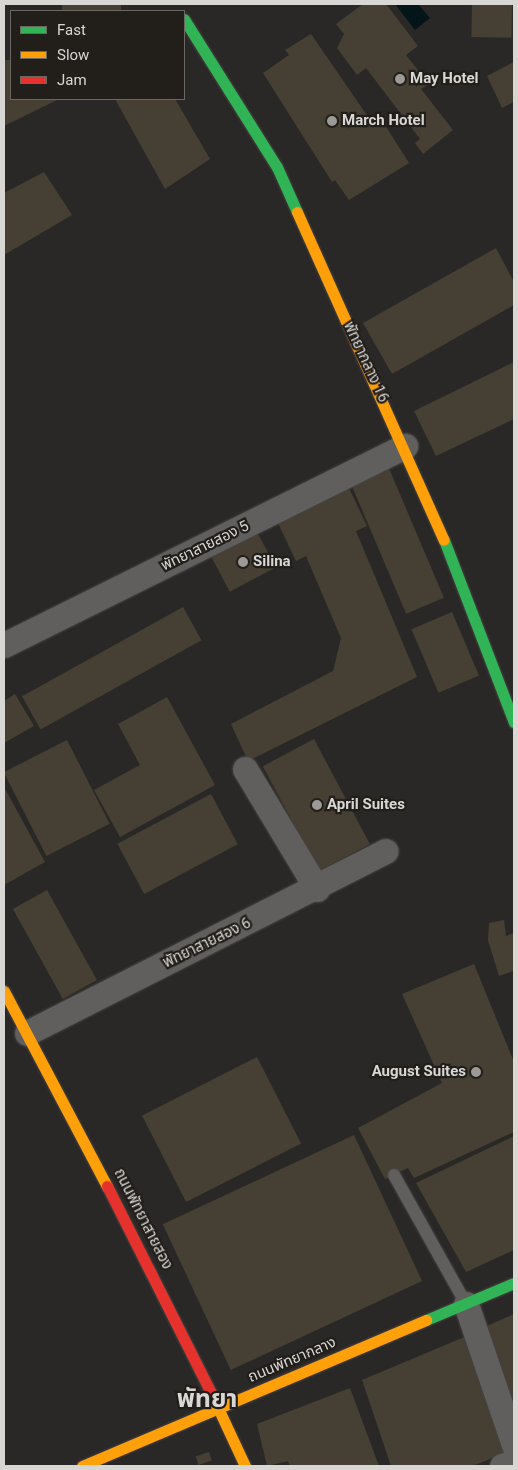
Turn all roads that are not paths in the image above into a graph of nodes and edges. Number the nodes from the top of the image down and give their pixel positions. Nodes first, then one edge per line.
1 (185, 21) edge
2 (405, 446) junction
3 (4, 645) edge
4 (514, 722) edge
5 (245, 769) dead end
6 (386, 851) dead end
7 (317, 889) junction
8 (4, 991) edge
9 (27, 1033) junction
10 (394, 1174) dead end
11 (514, 1283) edge
12 (466, 1304) junction
13 (219, 1408) junction
14 (514, 1445) edge
15 (514, 1462) edge
16 (82, 1466) edge
17 (244, 1466) edge
18 (502, 1466) edge

1 - 2 main road, พัทยากลาง 16
2 - 3 street, พัทยาสายสอง 5
2 - 4 main road, พัทยากลาง 16
5 - 7 street
6 - 7 street, พัทยาสายสอง 6
7 - 9 street, พัทยาสายสอง 6
8 - 9 main road, ถนนพัทยาสายสอง
9 - 13 main road, ถนนพัทยาสายสอง
10 - 12 lane
11 - 12 main road, ถนนพัทยากลาง
12 - 13 main road, ถนนพัทยากลาง
12 - 14 street
13 - 16 main road, ถนนพัทยากลาง
13 - 17 main road, ถนนพัทยาสายสอง
15 - 18 street

